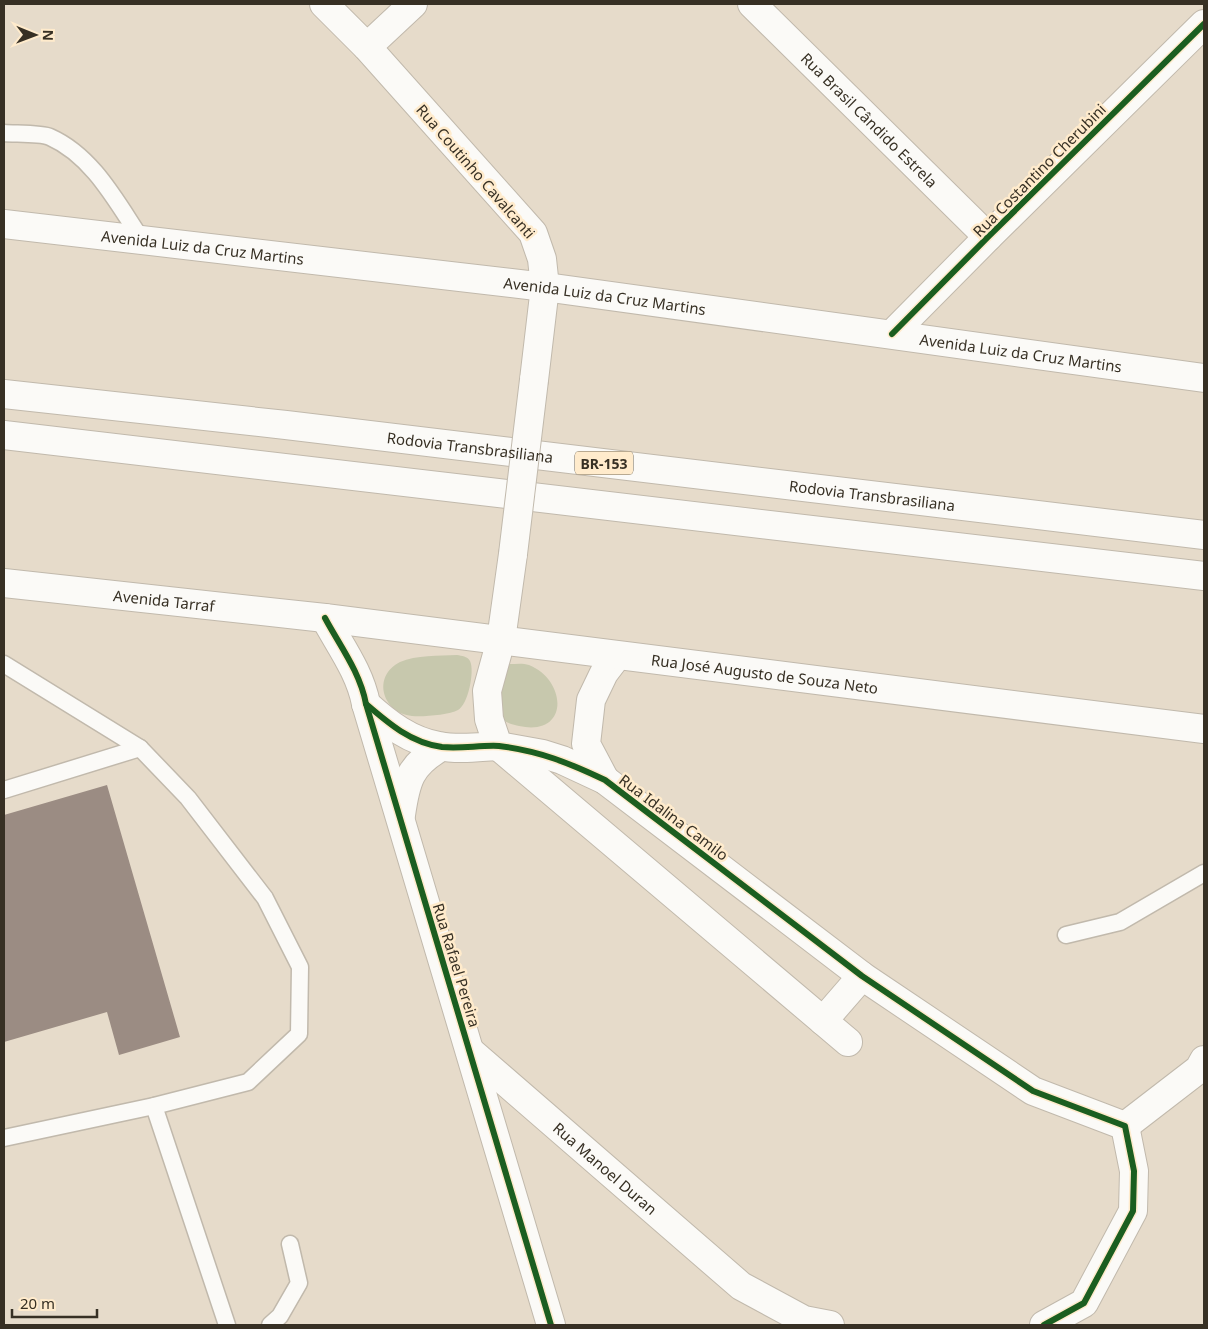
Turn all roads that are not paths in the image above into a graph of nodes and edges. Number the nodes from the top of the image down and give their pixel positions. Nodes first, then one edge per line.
1 (324, 4) edge
2 (413, 4) edge
3 (752, 4) edge
4 (1204, 24) edge
5 (367, 47) junction
6 (4, 133) edge
7 (4, 224) edge
8 (988, 237) junction
9 (142, 240) junction
10 (545, 287) junction
11 (892, 334) junction
12 (1204, 378) edge
13 (4, 394) edge
14 (4, 436) edge
15 (1204, 535) edge
16 (1204, 576) edge
17 (4, 583) edge
18 (325, 618) junction
19 (501, 640) junction
20 (617, 656) junction
21 (4, 664) edge
22 (366, 704) junction
23 (1204, 729) edge
24 (498, 746) junction
25 (441, 747) junction
26 (140, 748) junction
27 (605, 780) junction
28 (4, 790) edge
29 (400, 818) junction
30 (1204, 872) edge
31 (1066, 935) dead end
32 (862, 976) junction
33 (823, 1021) junction
34 (848, 1042) dead end
35 (470, 1050) junction
36 (1202, 1067) edge
37 (154, 1106) junction
38 (1125, 1126) junction
39 (4, 1138) edge
40 (290, 1244) dead end
41 (227, 1325) edge
42 (270, 1325) edge
43 (552, 1325) edge
44 (830, 1325) edge
45 (1044, 1325) edge

1 - 5 main road, Rua Coutinho Cavalcanti
2 - 5 main road
3 - 8 main road, Rua Brasil Cândido Estrela
4 - 8 main road, Rua Costantino Cherubini
5 - 10 main road, Rua Coutinho Cavalcanti
6 - 9 lane
7 - 9 main road, Avenida Luiz da Cruz Martins
8 - 11 main road, Rua Costantino Cherubini
9 - 10 main road, Avenida Luiz da Cruz Martins
10 - 11 main road, Avenida Luiz da Cruz Martins
10 - 19 main road, Rua Coutinho Cavalcanti, bridge
11 - 12 main road, Avenida Luiz da Cruz Martins
13 - 15 main road, Rodovia Transbrasiliana / BR-153
14 - 16 main road
17 - 18 main road, Avenida Tarraf
18 - 19 main road, Rua José Augusto de Souza Neto
18 - 22 main road, Rua Rafael Pereira
19 - 20 main road, Rua José Augusto de Souza Neto
19 - 24 main road
20 - 23 main road, Rua José Augusto de Souza Neto
20 - 27 main road, Rua Idalina Camilo
21 - 26 lane
22 - 25 main road, Rua Idalina Camilo
22 - 29 main road, Rua Rafael Pereira
24 - 25 main road, Rua Idalina Camilo
24 - 27 main road, Rua Idalina Camilo
24 - 33 main road
25 - 29 main road, Rua Rafael Pereira
26 - 28 lane
26 - 37 lane
27 - 32 main road, Rua Idalina Camilo
29 - 35 main road, Rua Rafael Pereira
30 - 31 lane
32 - 33 main road
32 - 38 main road, Rua Idalina Camilo
33 - 34 main road
35 - 43 main road, Rua Rafael Pereira
35 - 44 main road, Rua Manoel Duran
36 - 38 main road
37 - 39 lane
37 - 41 lane
38 - 45 main road
40 - 42 lane

